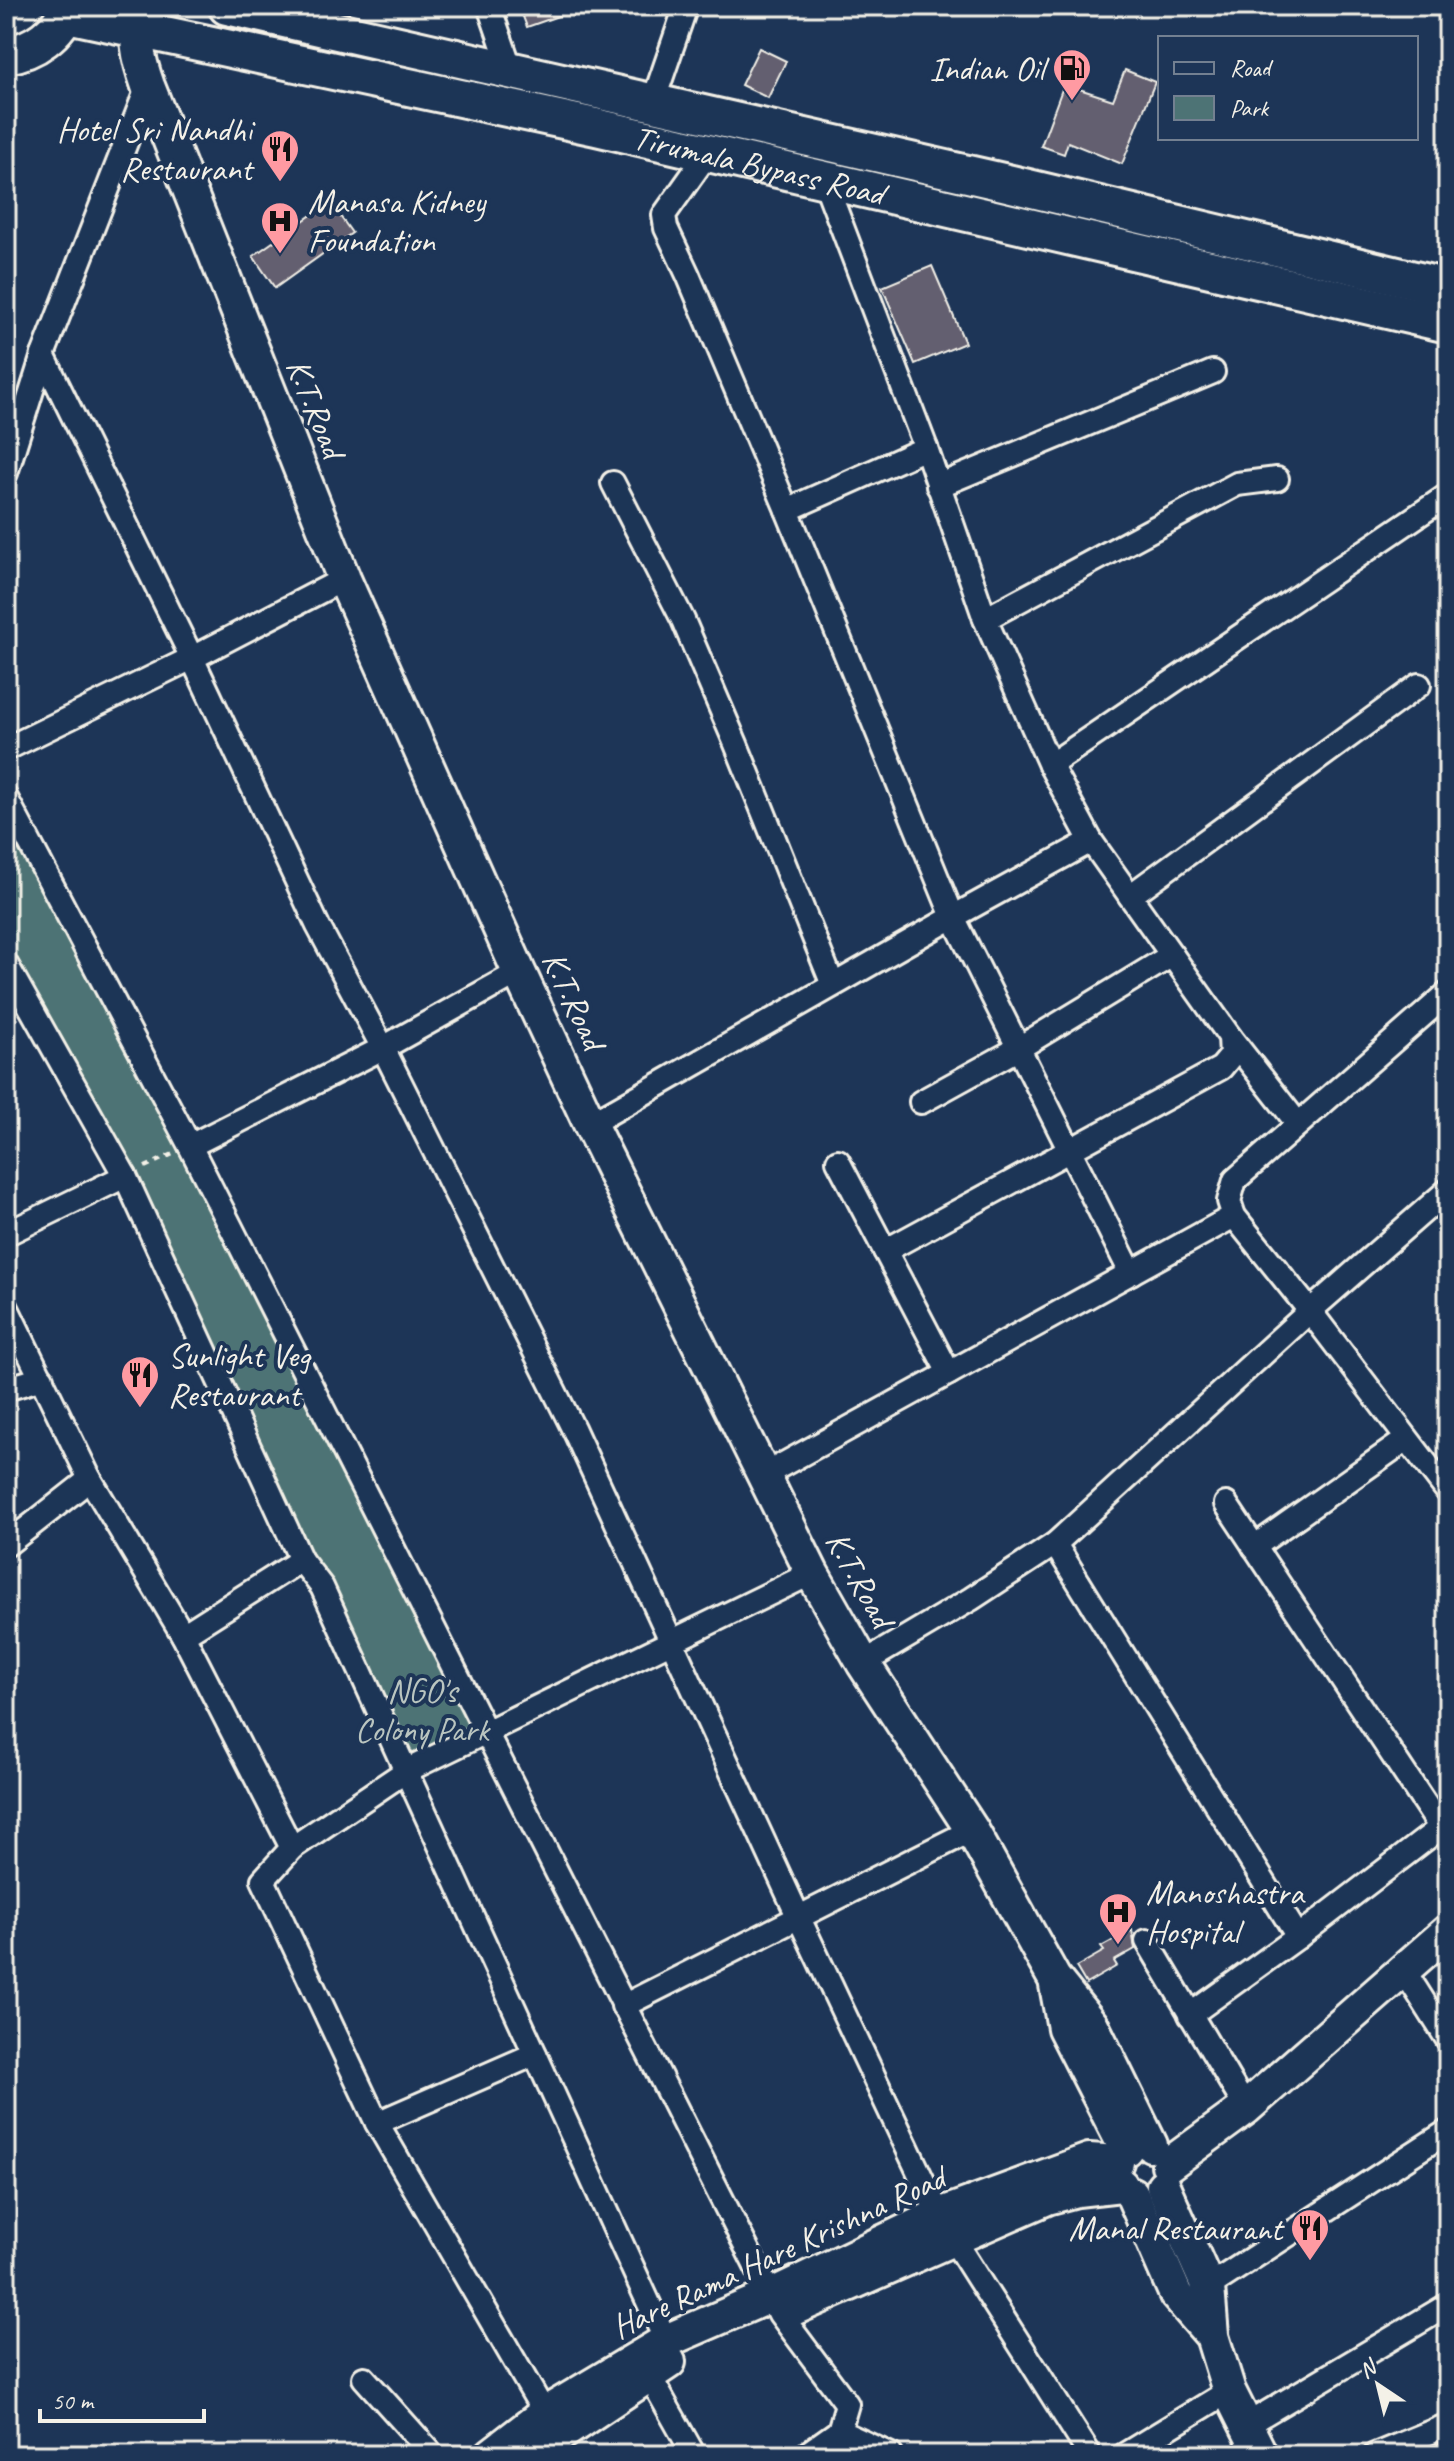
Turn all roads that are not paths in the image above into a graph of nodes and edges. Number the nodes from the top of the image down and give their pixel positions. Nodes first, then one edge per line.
1 (227, 6) edge
2 (489, 6) edge
3 (686, 6) edge
4 (68, 10) edge
5 (138, 17) edge
6 (6, 55) edge
7 (511, 70) junction
8 (148, 86) junction
9 (605, 91) junction
10 (653, 102) junction
11 (596, 127) junction
12 (708, 153) junction
13 (825, 182) junction
14 (1448, 288) edge
15 (1448, 324) edge
16 (43, 355) junction
17 (1213, 372) dead end
18 (926, 448) junction
19 (6, 473) edge
20 (1277, 479) dead end
21 (613, 483) dead end
22 (938, 486) junction
23 (1448, 495) edge
24 (787, 510) junction
25 (344, 579) junction
26 (985, 619) junction
27 (192, 658) junction
28 (1419, 685) dead end
29 (6, 749) edge
30 (1050, 765) junction
31 (6, 798) edge
32 (1091, 841) junction
33 (1130, 896) junction
34 (953, 917) junction
35 (1172, 955) junction
36 (6, 964) edge
37 (519, 972) junction
38 (833, 985) junction
39 (12, 989) edge
40 (1448, 993) edge
41 (1230, 1037) junction
42 (383, 1048) junction
43 (1019, 1048) junction
44 (921, 1102) dead end
45 (590, 1124) junction
46 (1298, 1124) junction
47 (187, 1147) junction
48 (1070, 1150) junction
49 (838, 1161) dead end
50 (134, 1172) junction
51 (1448, 1190) edge
52 (1234, 1216) junction
53 (6, 1234) edge
54 (885, 1251) junction
55 (1131, 1273) junction
56 (6, 1306) edge
57 (1310, 1311) junction
58 (949, 1373) junction
59 (42, 1378) junction
60 (6, 1389) edge
61 (1407, 1439) junction
62 (764, 1475) junction
63 (90, 1479) junction
64 (1448, 1492) edge
65 (1226, 1504) dead end
66 (1055, 1544) junction
67 (6, 1545) edge
68 (1254, 1547) junction
69 (301, 1560) junction
70 (812, 1573) junction
71 (183, 1635) junction
72 (671, 1641) junction
73 (863, 1663) junction
74 (484, 1733) junction
75 (406, 1771) junction
76 (1444, 1825) edge
77 (972, 1830) junction
78 (292, 1848) junction
79 (798, 1916) junction
80 (1448, 1931) edge
81 (1298, 1937) junction
82 (1147, 1941) dead end
83 (1403, 1969) junction
84 (623, 2006) junction
85 (1190, 2015) junction
86 (1448, 2040) edge
87 (535, 2054) junction
88 (1246, 2108) junction
89 (377, 2123) junction
90 (1448, 2131) edge
91 (1140, 2169) junction
92 (946, 2227) junction
93 (1208, 2287) junction
94 (775, 2305) junction
95 (1448, 2305) edge
96 (1212, 2336) junction
97 (666, 2341) junction
98 (649, 2375) junction
99 (364, 2378) dead end
100 (1229, 2391) junction
101 (551, 2424) junction
102 (1246, 2425) junction
103 (1448, 2425) edge
104 (839, 2431) junction
105 (433, 2455) edge
106 (491, 2455) edge
107 (530, 2455) edge
108 (694, 2455) edge
109 (805, 2455) edge
110 (891, 2455) edge
111 (1090, 2455) edge
112 (1124, 2455) edge
113 (1261, 2455) edge
114 (1375, 2455) edge

1 - 7 main road, Tirumala Bypass Road
2 - 7 street
3 - 10 street
4 - 5 main road, Tirumala Bypass Road
4 - 6 main road
5 - 8 main road, K.T.Road
5 - 11 main road, Tirumala Bypass Road
7 - 9 main road, Tirumala Bypass Road
8 - 16 street
8 - 25 main road, K.T.Road
9 - 10 main road, Tirumala Bypass Road
9 - 11 main road
10 - 14 main road, Tirumala Bypass Road
11 - 12 main road, Tirumala Bypass Road
12 - 13 main road, Tirumala Bypass Road
12 - 24 street
13 - 15 main road, Tirumala Bypass Road
13 - 18 street
16 - 19 street
16 - 27 street
17 - 22 street
18 - 22 street
18 - 24 street
20 - 26 street
21 - 38 street
22 - 26 street
23 - 30 street
24 - 34 street
25 - 27 street
25 - 37 main road, K.T.Road
26 - 30 street
27 - 29 street
27 - 42 street
28 - 33 street
30 - 32 street
31 - 47 street
32 - 33 street
32 - 34 street
33 - 35 street
34 - 38 street
34 - 43 street
35 - 41 street
35 - 43 street
36 - 39 street
37 - 42 street
37 - 45 main road, K.T.Road
38 - 45 street
39 - 50 street
40 - 46 street
41 - 46 street
41 - 48 street
42 - 47 street
42 - 72 street
43 - 44 street
43 - 48 street
45 - 62 main road, K.T.Road
46 - 52 street
47 - 74 street
48 - 54 street
48 - 55 street
49 - 54 street
50 - 53 street
50 - 69 street
51 - 57 street
52 - 55 street
52 - 57 street
54 - 58 street
55 - 58 street
56 - 59 street
57 - 61 street
57 - 66 street
58 - 62 street
59 - 60 street
59 - 63 street
61 - 64 street
61 - 68 street
62 - 70 main road, K.T.Road
63 - 67 street
63 - 71 street
65 - 68 street
66 - 73 street
66 - 81 street
68 - 76 street
69 - 71 street
69 - 75 street
70 - 72 street
70 - 73 main road, K.T.Road
71 - 78 street
72 - 74 street
72 - 79 street
73 - 77 main road, K.T.Road
74 - 75 street
74 - 84 street
75 - 78 street
75 - 87 street
76 - 81 street
77 - 79 street
77 - 91 main road, K.T.Road
78 - 89 street
79 - 84 street
79 - 92 street
80 - 83 main road
81 - 85 street
82 - 85 street
83 - 86 street
83 - 88 main road
84 - 94 street
85 - 88 street
87 - 89 street
87 - 97 street
88 - 91 main road
89 - 101 street
90 - 93 street
91 - 92 main road, Hare Rama Hare Krishna Road
91 - 93 main road, K.T.Road
91 - 96 main road, K.T.Road
92 - 94 main road, Hare Rama Hare Krishna Road
92 - 111 street
93 - 96 main road, K.T.Road
94 - 97 main road, Hare Rama Hare Krishna Road
94 - 98 main road, Hare Rama Hare Krishna Road
94 - 104 street
95 - 102 street
96 - 100 main road, K.T.Road
97 - 101 main road, Hare Rama Hare Krishna Road
98 - 101 main road, Hare Rama Hare Krishna Road
98 - 108 street
99 - 105 street
100 - 102 main road, K.T.Road
100 - 112 street
101 - 106 main road, Hare Rama Hare Krishna Road
101 - 107 main road, Hare Rama Hare Krishna Road
102 - 113 main road, K.T.Road
103 - 114 street
104 - 109 street
104 - 110 street

